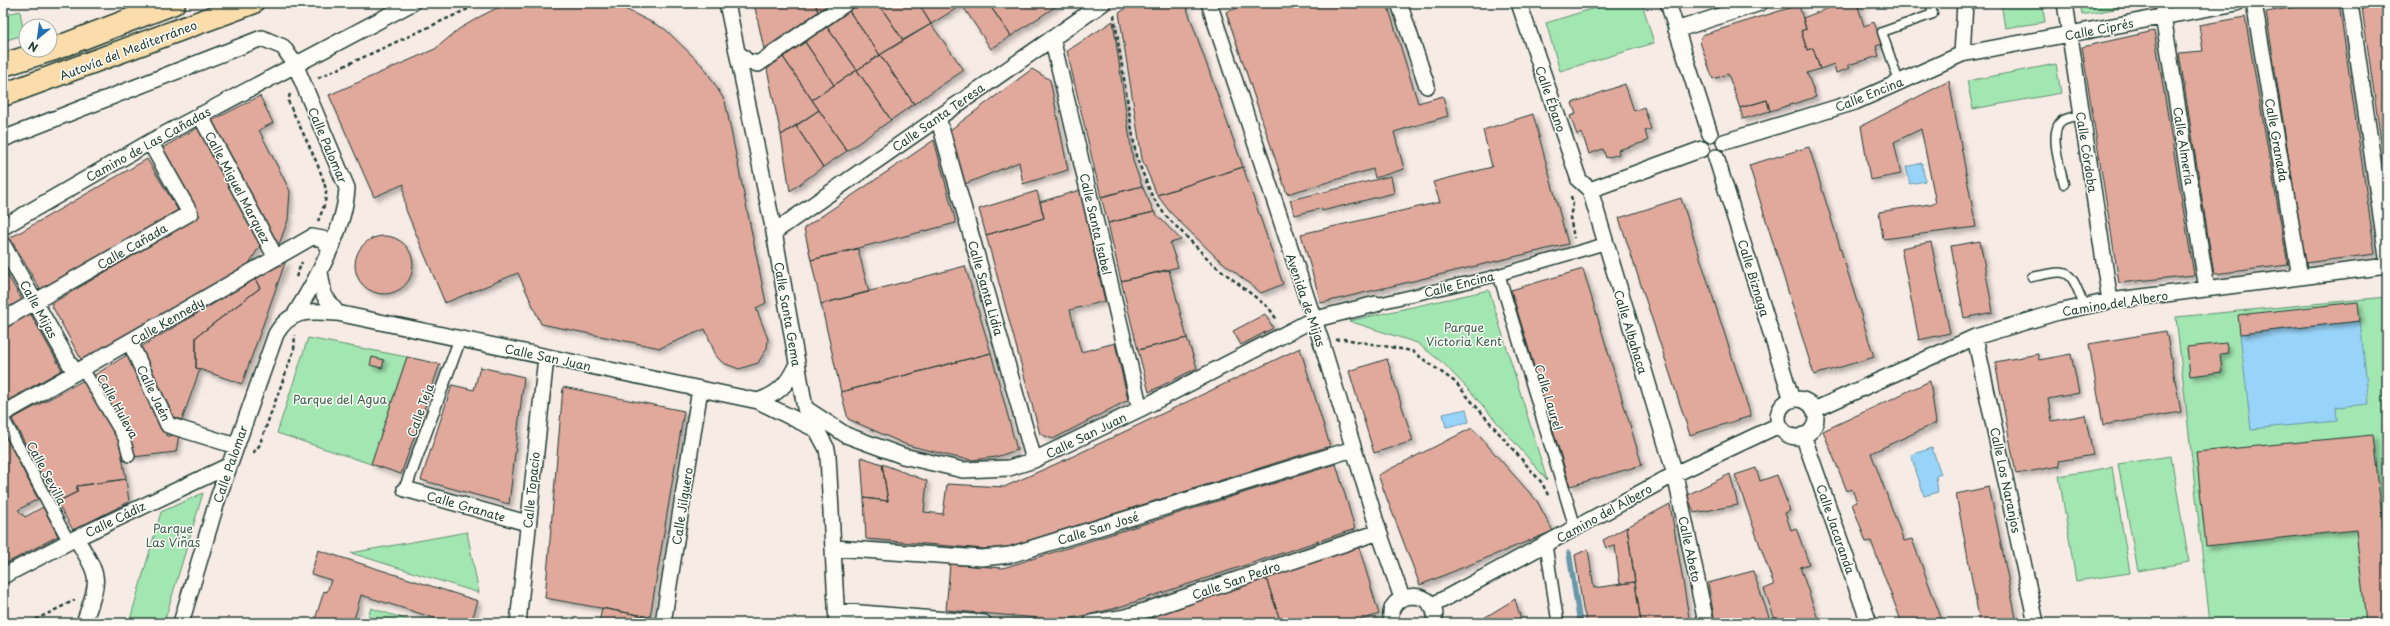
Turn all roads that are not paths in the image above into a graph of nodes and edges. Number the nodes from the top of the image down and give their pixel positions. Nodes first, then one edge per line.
1 (174, 3) edge
2 (252, 3) edge
3 (412, 3) edge
4 (727, 3) edge
5 (846, 3) edge
6 (1209, 3) edge
7 (1399, 3) edge
8 (1519, 3) edge
9 (1668, 3) edge
10 (1760, 3) edge
11 (1930, 3) edge
12 (1965, 3) edge
13 (2065, 3) edge
14 (2237, 3) edge
15 (2254, 3) edge
16 (2350, 3) edge
17 (1099, 4) edge
18 (2162, 10) edge
19 (1676, 30) junction
20 (2069, 35) junction
21 (1052, 38) junction
22 (738, 53) junction
23 (1962, 54) junction
24 (295, 64) junction
25 (3, 65) edge
26 (1899, 82) junction
27 (1427, 86) dead end
28 (3, 95) edge
29 (200, 115) junction
30 (2081, 115) junction
31 (938, 117) junction
32 (1710, 134) junction
33 (3, 139) edge
34 (150, 142) junction
35 (1724, 142) junction
36 (1702, 149) junction
37 (1716, 157) junction
38 (2064, 184) dead end
39 (1590, 190) junction
40 (3, 227) edge
41 (774, 232) junction
42 (1604, 244) junction
43 (3, 245) edge
44 (329, 248) junction
45 (2387, 257) edge
46 (276, 258) junction
47 (2387, 266) edge
48 (320, 272) junction
49 (1498, 275) junction
50 (2032, 277) dead end
51 (2300, 277) junction
52 (2207, 289) junction
53 (2110, 301) junction
54 (36, 302) junction
55 (1376, 304) joint
56 (2084, 305) junction
57 (337, 313) junction
58 (295, 314) junction
59 (3, 320) edge
60 (1312, 320) junction
61 (1975, 337) junction
62 (460, 339) junction
63 (130, 342) junction
64 (546, 357) junction
65 (796, 366) junction
66 (79, 371) junction
67 (700, 389) junction
68 (1792, 400) junction
69 (758, 401) junction
70 (805, 408) junction
71 (1140, 409) junction
72 (1814, 410) junction
73 (3, 414) edge
74 (3, 418) edge
75 (1779, 425) junction
76 (815, 429) junction
77 (846, 435) junction
78 (1803, 435) junction
79 (236, 446) junction
80 (827, 449) junction
81 (1353, 449) junction
82 (129, 456) dead end
83 (1034, 460) junction
84 (228, 466) junction
85 (1675, 474) junction
86 (405, 489) joint
87 (527, 524) junction
88 (1575, 527) junction
89 (1379, 532) junction
90 (72, 540) junction
91 (1546, 545) junction
92 (834, 548) junction
93 (3, 576) edge
94 (1402, 598) junction
95 (1431, 606) junction
96 (837, 617) edge
97 (1126, 620) edge
98 (84, 623) edge
99 (182, 623) edge
100 (518, 623) edge
101 (663, 623) edge
102 (984, 623) edge
103 (1091, 623) edge
104 (1391, 623) edge
105 (1434, 623) edge
106 (1558, 623) edge
107 (1706, 623) edge
108 (1869, 623) edge
109 (2036, 623) edge

1 - 25 highway
2 - 28 highway, Autovía del Mediterráneo
3 - 24 street, Camino de Las Cañadas
4 - 22 street, Calle Santa Gema
5 - 22 street
6 - 60 street, Avenida de Mijas
7 - 27 street
8 - 39 street, Calle Ébano
9 - 19 street
10 - 19 street
11 - 26 lane
12 - 23 street
13 - 20 street, Calle Córdoba
14 - 18 street, Calle Ciprés
15 - 51 street, Calle Granada
16 - 45 street
17 - 21 street, Calle Santa Teresa
18 - 20 street, Calle Ciprés
18 - 52 street, Calle Almería
19 - 32 street
20 - 23 street, Calle Ciprés
20 - 30 street, Calle Córdoba
21 - 31 street, Calle Santa Teresa
21 - 71 street, Calle Santa Isabel
22 - 41 street, Calle Santa Gema
23 - 26 street, Calle Encina
24 - 29 street, Camino de Las Cañadas
24 - 33 street, Calle Palomar
24 - 44 street, Calle Palomar
26 - 35 street, Calle Encina
29 - 34 street, Camino de Las Cañadas
29 - 46 street, Calle Miguel Marquez
30 - 38 lane
30 - 53 street, Calle Córdoba
31 - 41 street, Calle Santa Teresa
31 - 83 street, Calle Santa Lidia
32 - 35 street
32 - 36 street
34 - 40 street, Camino de Las Cañadas
34 - 54 street, Calle Cañada
35 - 37 street
36 - 37 street
36 - 39 street
37 - 68 street, Calle Biznaga
39 - 42 street, Calle Albahaca
41 - 65 street, Calle Santa Gema
42 - 49 street, Calle Encina
42 - 85 street, Calle Albahaca
43 - 54 street, Calle Mijas
44 - 46 street, Calle Kennedy
44 - 48 street, Calle Palomar
46 - 63 street, Calle Kennedy
47 - 51 street, Camino del Albero
48 - 57 street
48 - 58 street, Calle Palomar
49 - 55 street, Calle Encina
49 - 88 street, Calle Laurel
50 - 56 lane
51 - 52 street, Camino del Albero
52 - 53 street, Camino del Albero
53 - 56 street, Camino del Albero
54 - 59 street, Calle Cañada
54 - 66 street, Calle Mijas
55 - 60 street, Calle Encina
56 - 61 street, Camino del Albero
57 - 58 street
57 - 62 street, Calle San Juan
58 - 79 street, Calle Palomar
60 - 71 street, Calle San Juan
60 - 81 street, Avenida de Mijas
61 - 72 street, Camino del Albero
61 - 109 street, Calle Los Naranjos
62 - 64 street, Calle San Juan
62 - 86 street, Calle Teja
63 - 66 street, Calle Kennedy
63 - 79 street, Calle Jaén
64 - 67 street, Calle San Juan
64 - 87 street, Calle Topacio
65 - 69 street
65 - 70 street, Calle Santa Gema
66 - 73 street, Calle Kennedy
66 - 82 street, Calle Huleva
67 - 69 street, Calle San Juan
67 - 101 street, Calle Jilguero
68 - 72 street
68 - 75 street
69 - 76 street, Calle San Juan
70 - 76 street, Calle Santa Gema
70 - 77 street, Calle San Juan
71 - 83 street, Calle San Juan
72 - 78 street
74 - 90 street, Calle Sevilla
75 - 78 street
75 - 85 street, Camino del Albero
76 - 80 street, Calle Santa Gema
77 - 80 street
77 - 83 street, Calle San Juan
78 - 108 street, Calle Jacaranda
79 - 84 street, Calle Palomar
80 - 92 street, Calle Santa Gema
81 - 89 street, Avenida de Mijas
81 - 92 street, Calle San José
84 - 90 street, Calle Cádiz
84 - 99 street, Calle Palomar
85 - 88 street, Camino del Albero
85 - 107 street, Calle Abeto
86 - 87 street, Calle Granate
87 - 100 street, Calle Topacio
88 - 91 street, Camino del Albero
89 - 94 street, Avenida de Mijas
89 - 97 street, Calle San Pedro
90 - 93 street, Calle Cádiz
90 - 98 street
91 - 95 street, Camino del Albero
91 - 106 street
92 - 96 street, Calle Santa Gema
94 - 95 street
94 - 104 street
95 - 105 street
96 - 102 street
97 - 103 street, Calle San Pedro

